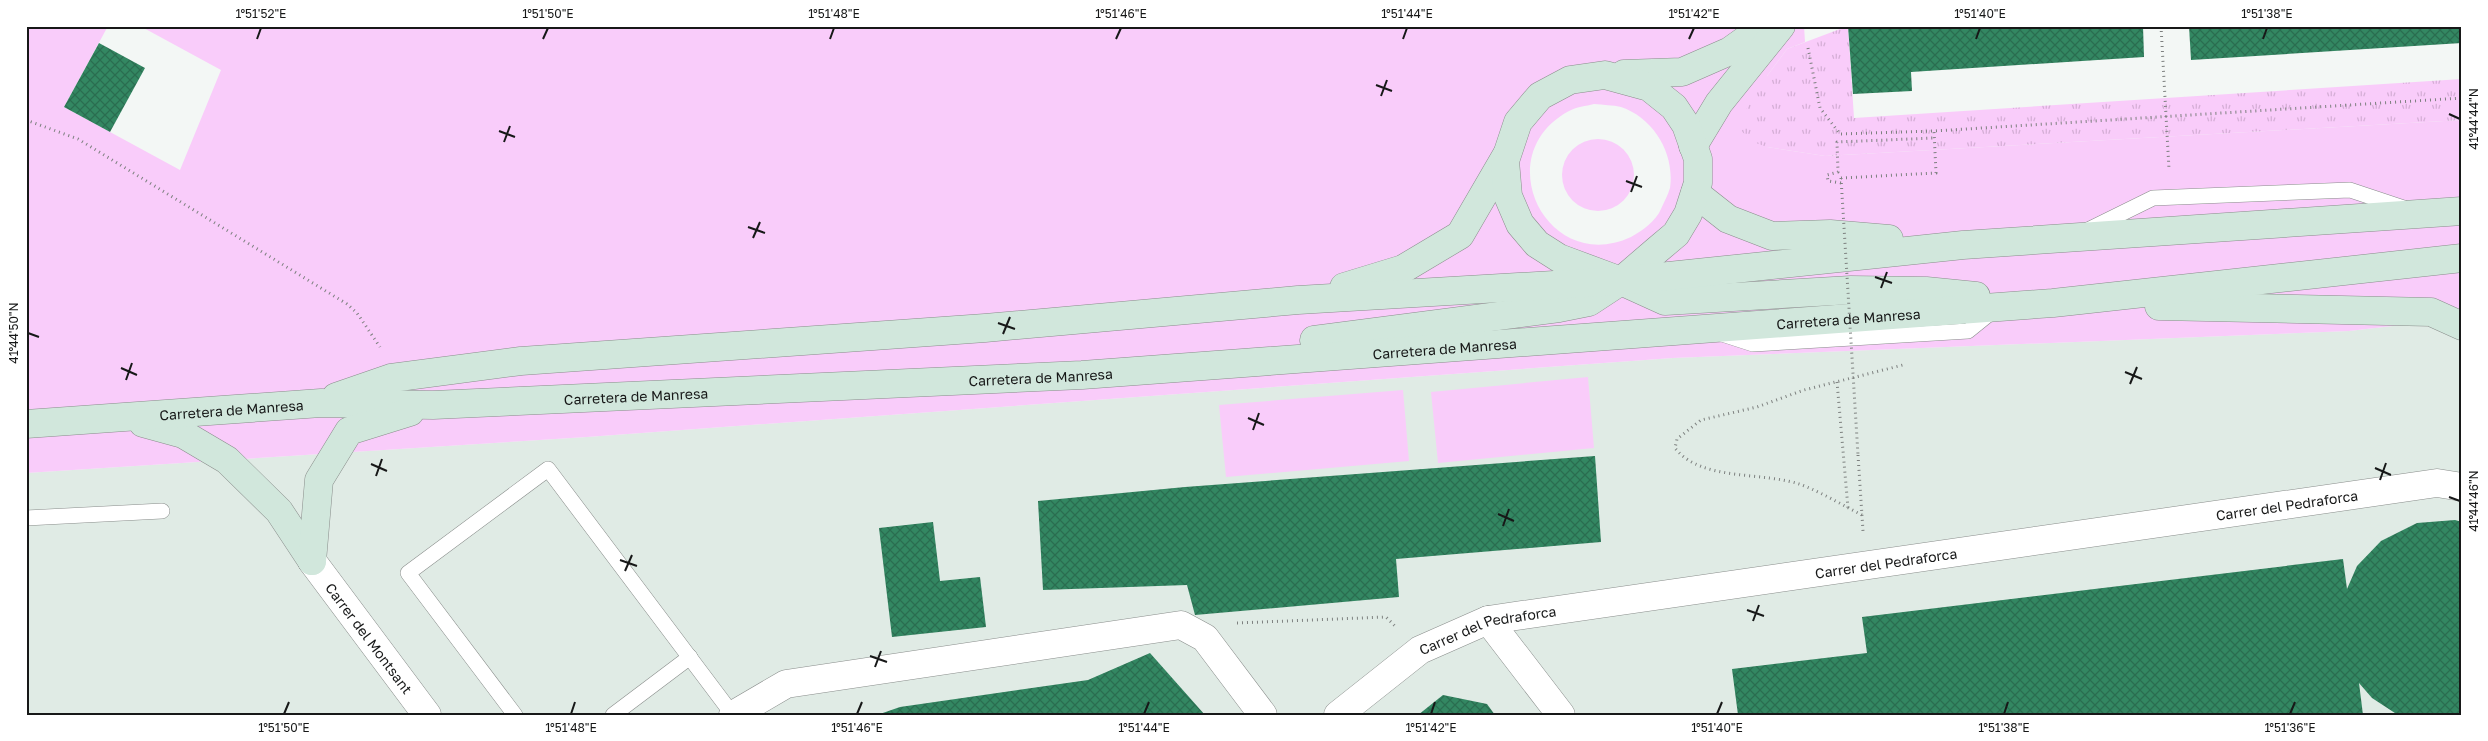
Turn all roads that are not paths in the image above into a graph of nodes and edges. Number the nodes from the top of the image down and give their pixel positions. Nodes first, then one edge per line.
1 (1765, 26) edge
2 (1781, 26) edge
3 (1605, 75) junction
4 (1693, 146) junction
5 (1508, 153) junction
6 (1695, 193) junction
7 (2462, 211) edge
8 (1963, 245) junction
9 (2462, 258) edge
10 (1621, 281) junction
11 (1298, 300) junction
12 (2053, 303) junction
13 (1998, 307) junction
14 (2462, 326) edge
15 (1706, 328) junction
16 (1204, 365) junction
17 (320, 403) junction
18 (433, 405) junction
19 (120, 418) junction
20 (26, 424) edge
21 (2462, 486) edge
22 (162, 511) dead end
23 (26, 518) edge
24 (312, 561) junction
25 (1488, 620) junction
26 (690, 658) junction
27 (428, 715) edge
28 (515, 715) edge
29 (613, 715) edge
30 (733, 715) edge
31 (1263, 715) edge
32 (1338, 715) edge
33 (1561, 715) edge

1 - 3 main road
2 - 4 main road
3 - 4 main road
3 - 5 main road
4 - 6 main road
5 - 10 main road
5 - 11 main road
6 - 8 main road
6 - 10 main road
7 - 8 main road
8 - 10 main road
9 - 12 main road
10 - 11 main road
10 - 12 main road
10 - 16 main road
11 - 17 main road
12 - 13 main road, Carretera de Manresa
12 - 14 main road
13 - 15 main road, Carretera de Manresa
13 - 15 lane
15 - 16 main road, Carretera de Manresa
16 - 18 main road, Carretera de Manresa
17 - 18 main road, Carretera de Manresa
17 - 19 main road, Carretera de Manresa
18 - 24 main road
19 - 20 main road, Carretera de Manresa
19 - 24 main road
21 - 25 street, Carrer del Pedraforca
22 - 23 lane
24 - 27 street, Carrer del Montsant
25 - 32 street, Carrer del Pedraforca
25 - 33 street
26 - 28 lane
26 - 29 lane
26 - 30 lane
30 - 31 street

